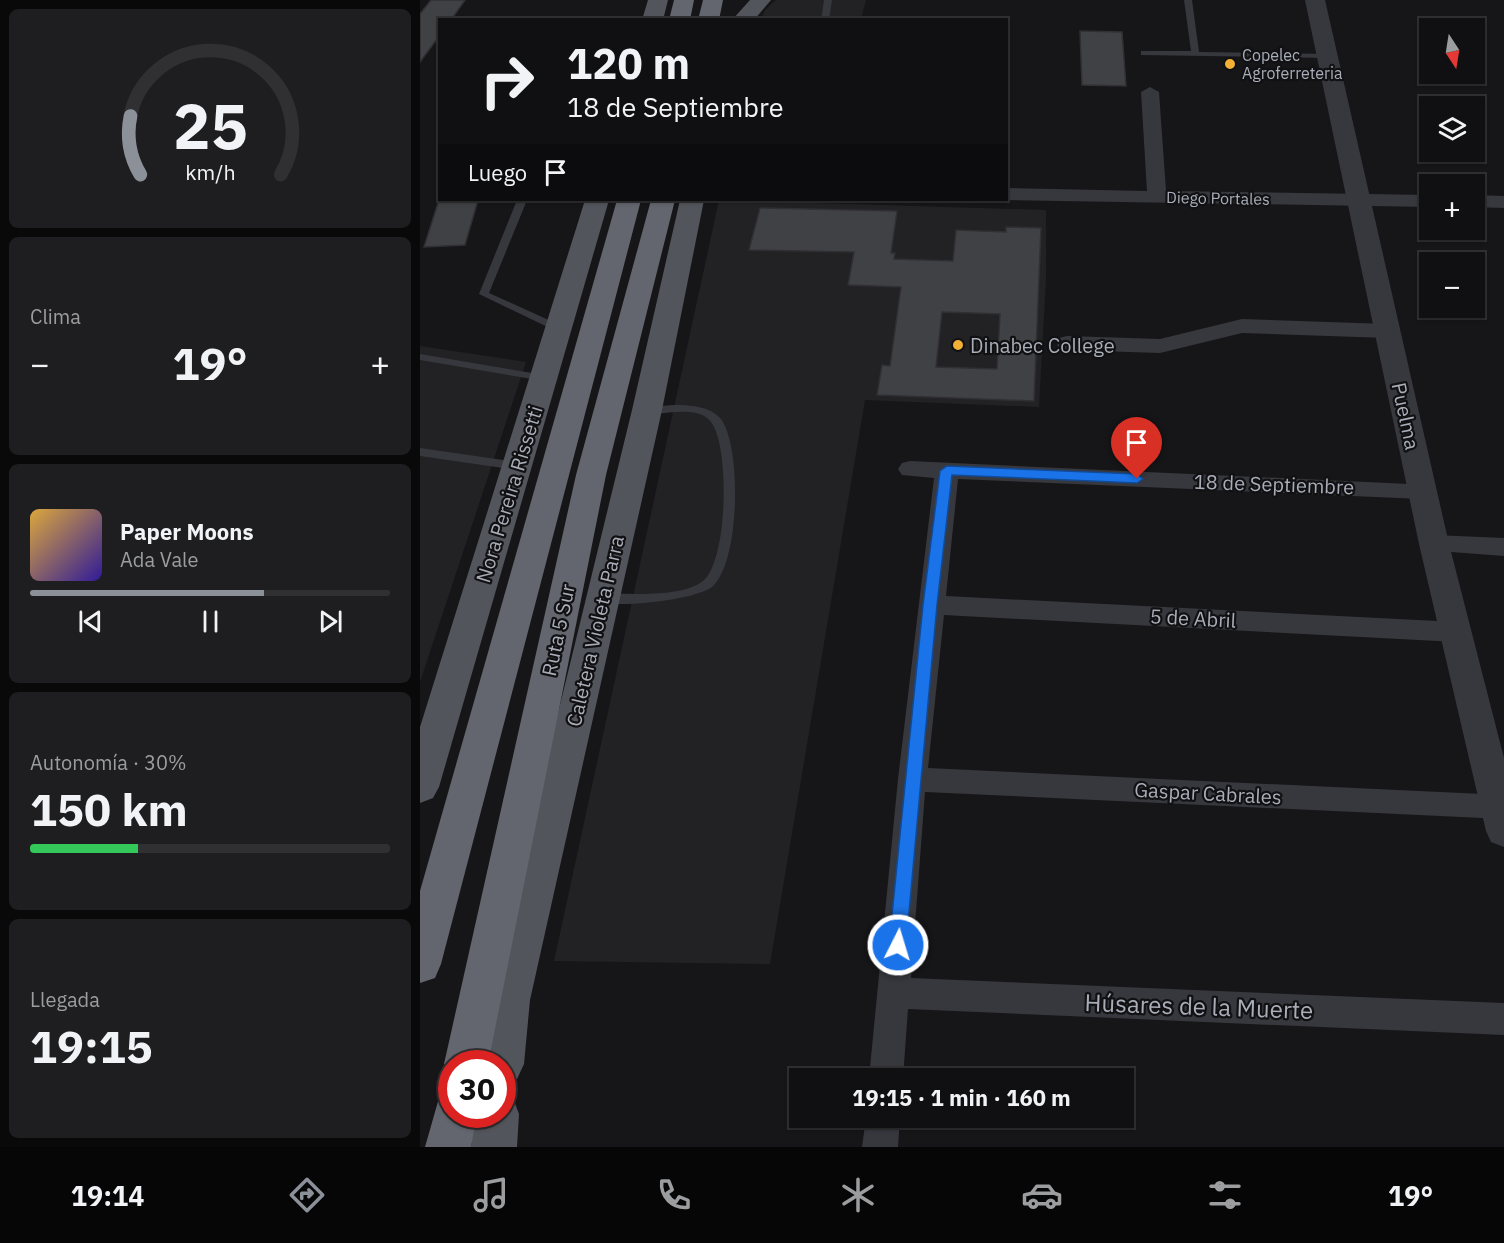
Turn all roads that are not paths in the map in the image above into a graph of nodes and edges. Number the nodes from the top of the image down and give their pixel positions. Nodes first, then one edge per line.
1 (658, 0) edge
2 (684, 0) edge
3 (713, 0) edge
4 (734, 0) edge
5 (761, 0) edge
6 (828, 0) edge
7 (1188, 0) edge
8 (1315, 0) edge
9 (653, 18) edge
10 (680, 18) edge
11 (708, 18) edge
12 (730, 18) edge
13 (744, 18) edge
14 (825, 18) edge
15 (1144, 53) dead end
16 (1195, 54) junction
17 (1329, 57) junction
18 (1150, 93) dead end
19 (1008, 194) edge
20 (1157, 197) junction
21 (1360, 200) junction
22 (522, 201) edge
23 (597, 201) edge
24 (629, 201) edge
25 (663, 201) edge
26 (692, 201) edge
27 (1419, 201) edge
28 (1485, 201) edge
29 (1504, 202) edge
30 (560, 329) junction
31 (1387, 331) junction
32 (1066, 343) dead end
33 (420, 357) edge
34 (544, 378) junction
35 (647, 410) junction
36 (420, 452) edge
37 (517, 466) junction
38 (910, 469) dead end
39 (947, 471) junction
40 (1422, 490) junction
41 (1434, 544) junction
42 (1504, 548) edge
43 (603, 600) junction
44 (930, 605) junction
45 (1457, 632) junction
46 (912, 779) junction
47 (420, 787) edge
48 (1502, 814) edge
49 (420, 964) edge
50 (894, 993) junction
51 (1504, 1019) edge
52 (469, 1050) edge
53 (504, 1050) edge
54 (887, 1068) edge
55 (452, 1128) edge
56 (496, 1128) edge
57 (882, 1128) edge
58 (448, 1147) edge
59 (494, 1147) edge
60 (880, 1147) edge

1 - 9 main road
2 - 10 highway
3 - 11 highway
4 - 12 main road
5 - 13 main road
6 - 14 lane
7 - 16 lane
8 - 17 street, Puelma
15 - 16 lane
16 - 17 lane
17 - 21 street, Puelma
18 - 20 street
19 - 20 street, Diego Portales
20 - 21 street, Diego Portales
21 - 27 street, Diego Portales
21 - 31 street, Puelma
22 - 30 lane
23 - 30 main road, Nora Pereira Rissetti
24 - 49 highway
25 - 52 highway, Ruta 5 Sur
26 - 35 main road, Caletera Violeta Parra
28 - 29 street
30 - 34 main road, Nora Pereira Rissetti
31 - 32 street
31 - 40 street, Puelma
33 - 34 lane
34 - 37 main road, Nora Pereira Rissetti
35 - 43 main road, Caletera Violeta Parra
35 - 43 lane
36 - 37 lane
37 - 47 main road, Nora Pereira Rissetti
38 - 39 street, 18 de Septiembre
39 - 40 street, 18 de Septiembre
39 - 44 street
40 - 41 street, Puelma
41 - 42 street
41 - 45 street, Puelma
43 - 53 main road, Caletera Violeta Parra
44 - 45 street, 5 de Abril
44 - 46 street
45 - 48 street, Puelma
46 - 48 street, Gaspar Cabrales
46 - 50 street
50 - 51 street, Húsares de la Muerte
50 - 54 street
55 - 58 highway
56 - 59 main road
57 - 60 street

